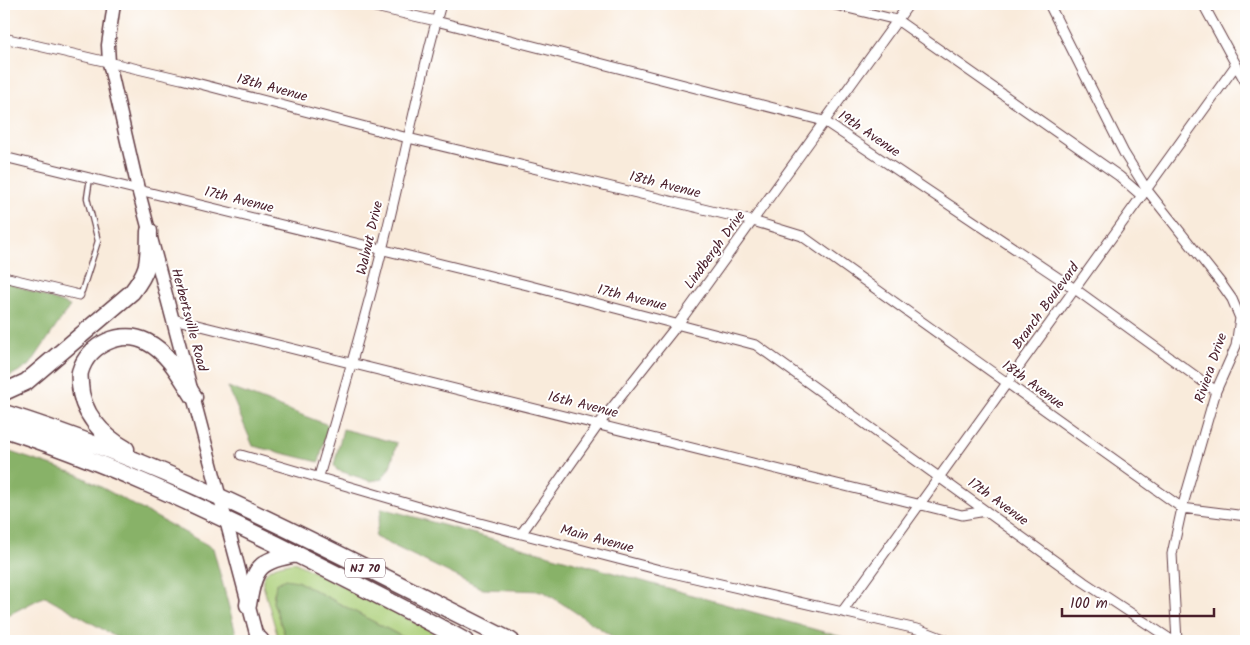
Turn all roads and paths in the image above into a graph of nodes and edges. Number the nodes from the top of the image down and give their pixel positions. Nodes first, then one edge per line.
1 (114, 4) edge
2 (362, 4) edge
3 (441, 4) edge
4 (831, 4) edge
5 (910, 4) edge
6 (1049, 4) edge
7 (1203, 4) edge
8 (897, 20) junction
9 (436, 21) junction
10 (4, 38) edge
11 (109, 63) junction
12 (1236, 64) junction
13 (1246, 83) edge
14 (824, 121) junction
15 (408, 138) junction
16 (4, 157) edge
17 (90, 177) junction
18 (138, 189) junction
19 (1145, 193) junction
20 (753, 221) junction
21 (149, 231) junction
22 (382, 249) junction
23 (4, 277) edge
24 (1075, 289) junction
25 (79, 295) joint
26 (173, 318) junction
27 (678, 324) junction
28 (353, 363) junction
29 (1008, 383) junction
30 (1216, 391) junction
31 (4, 392) edge
32 (194, 397) junction
33 (4, 413) edge
34 (599, 424) junction
35 (4, 429) edge
36 (240, 455) dead end
37 (318, 476) junction
38 (940, 478) junction
39 (187, 483) junction
40 (219, 496) junction
41 (921, 504) junction
42 (1182, 508) junction
43 (986, 511) junction
44 (1246, 516) edge
45 (225, 519) junction
46 (522, 534) junction
47 (297, 554) junction
48 (248, 605) junction
49 (400, 605) junction
50 (842, 612) junction
51 (259, 640) edge
52 (452, 641) edge
53 (465, 641) edge
54 (511, 641) edge
55 (949, 641) edge
56 (1173, 641) edge
57 (1177, 641) edge

1 - 11 main road, Herbertsville Road
2 - 9 street, 19th Avenue
3 - 9 street, Walnut Drive
4 - 8 street
5 - 8 street, Lindbergh Drive
6 - 19 street, Riviera Drive
7 - 12 street
8 - 14 street, Lindbergh Drive
8 - 19 street
9 - 14 street, 19th Avenue
9 - 15 street, Walnut Drive
10 - 11 street, 18th Avenue
11 - 15 street, 18th Avenue
11 - 18 main road, Herbertsville Road
12 - 13 street
12 - 19 street, Branch Boulevard
14 - 20 street, Lindbergh Drive
14 - 24 street, 19th Avenue
15 - 20 street, 18th Avenue
15 - 22 street, Walnut Drive
16 - 17 street, 17th Avenue
17 - 18 street, 17th Avenue
17 - 25 lane
18 - 21 main road, Herbertsville Road
18 - 22 street, 17th Avenue
19 - 24 street, Branch Boulevard
19 - 30 street, Riviera Drive
20 - 27 street, Lindbergh Drive
20 - 29 street, 18th Avenue
21 - 26 main road, Herbertsville Road
21 - 31 highway
22 - 27 street, 17th Avenue
22 - 28 street, Walnut Drive
23 - 25 street
24 - 29 street, Branch Boulevard
24 - 30 street, 19th Avenue
26 - 28 street, 16th Avenue
26 - 32 main road, Herbertsville Road
27 - 34 street, Lindbergh Drive
27 - 38 street, 17th Avenue
28 - 34 street, 16th Avenue
28 - 37 street, Walnut Drive
29 - 38 street, Branch Boulevard
29 - 42 street, 18th Avenue
30 - 42 street, Riviera Drive
32 - 39 highway
32 - 40 main road, Herbertsville Road
33 - 39 highway, NJ 70
34 - 41 street, 16th Avenue
34 - 46 street, Lindbergh Drive
35 - 45 highway, NJ 70
36 - 37 street, Main Avenue
37 - 46 street, Main Avenue
38 - 41 street, Branch Boulevard
38 - 43 street, 17th Avenue
39 - 40 highway, NJ 70
40 - 45 main road, Herbertsville Road
40 - 54 highway, NJ 70
41 - 43 street, 16th Avenue
41 - 50 street, Branch Boulevard
42 - 44 street, 18th Avenue
42 - 57 street, Riviera Drive
43 - 56 street, 17th Avenue
45 - 47 highway, NJ 70
45 - 48 main road, Herbertsville Road
46 - 50 street, Main Avenue
47 - 48 highway
47 - 49 highway, NJ 70
48 - 51 main road, Herbertsville Road
49 - 52 highway
49 - 53 highway, NJ 70
50 - 55 street, Main Avenue

